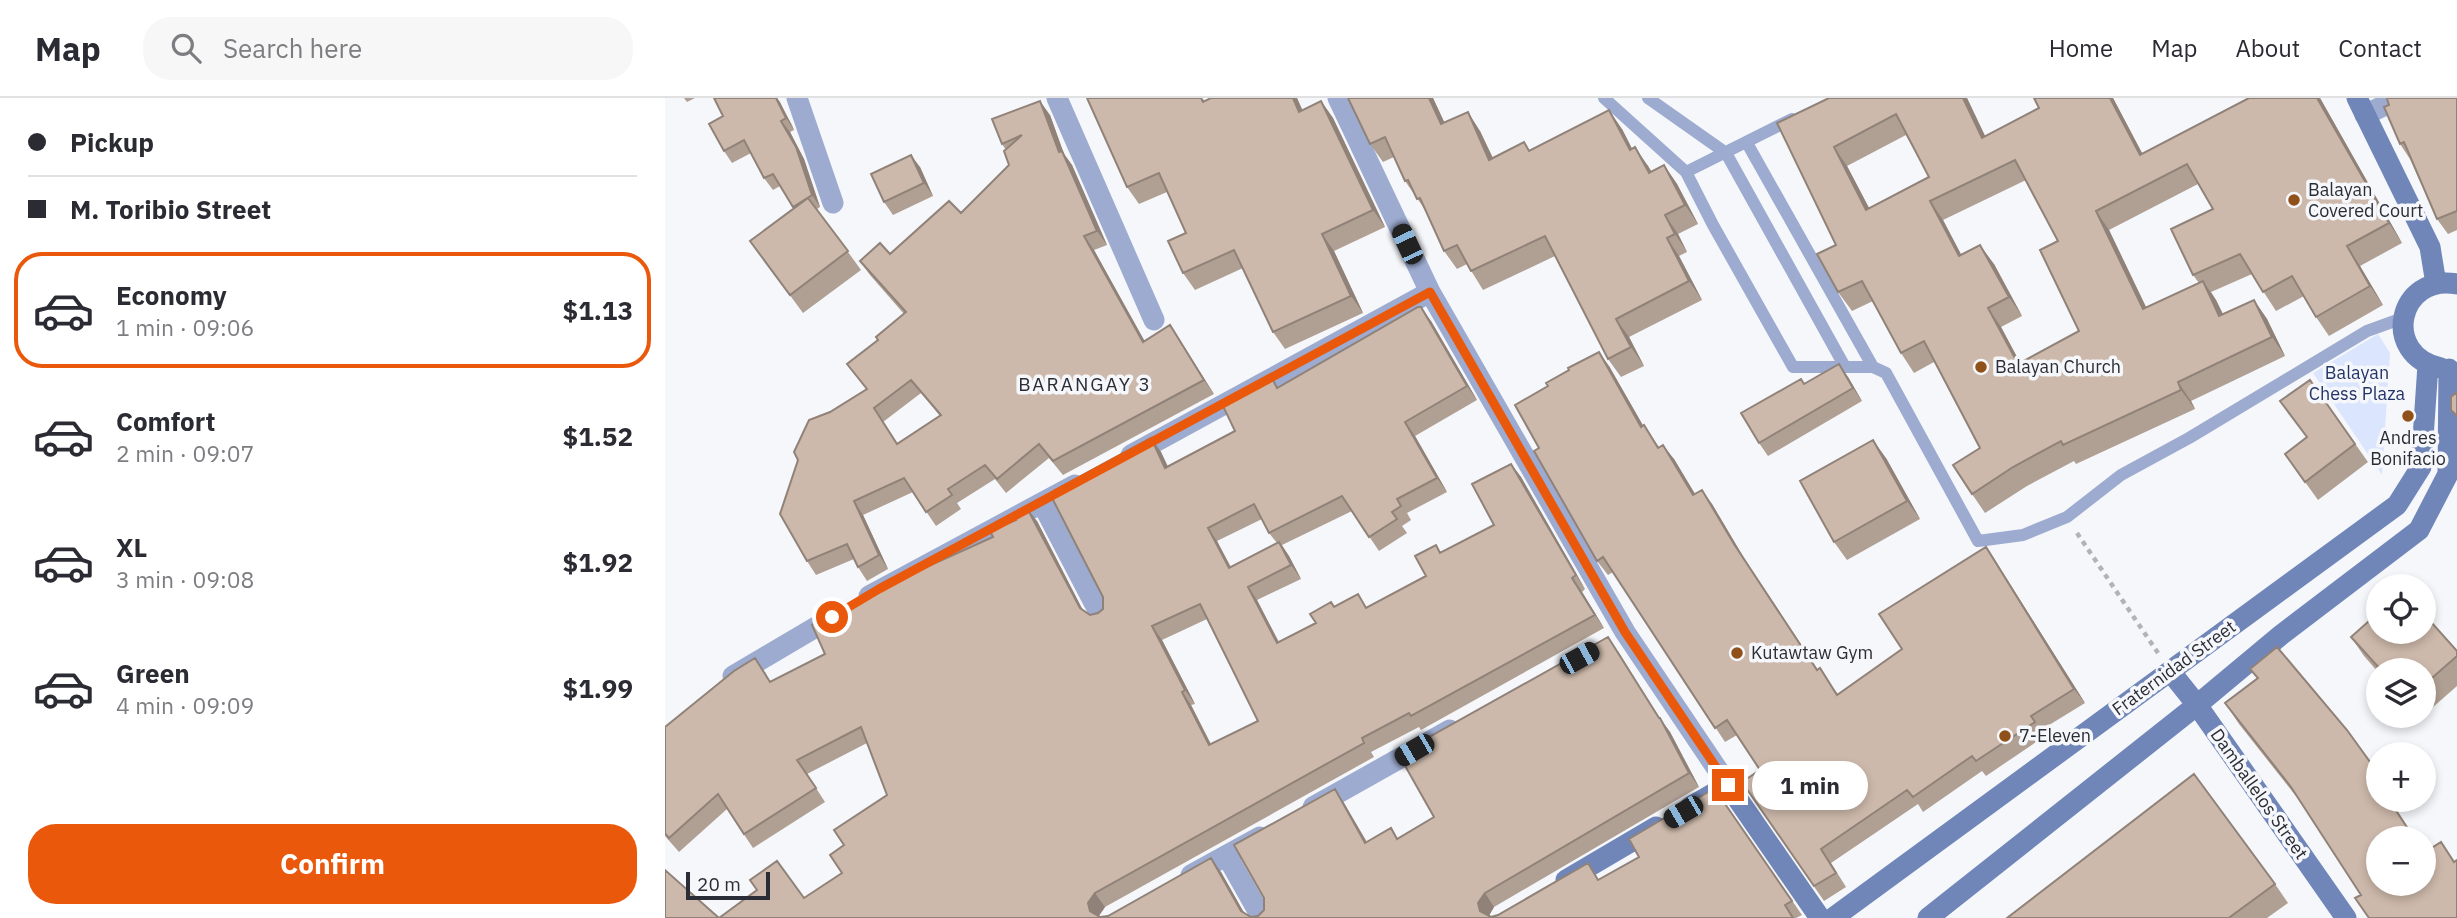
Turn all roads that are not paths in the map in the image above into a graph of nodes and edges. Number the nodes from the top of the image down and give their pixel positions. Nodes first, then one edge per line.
1 (797, 98) edge
2 (1057, 98) edge
3 (1338, 98) edge
4 (1604, 98) edge
5 (1649, 98) edge
6 (2399, 98) edge
7 (2361, 106) edge
8 (1808, 111) edge
9 (1747, 142) junction
10 (1726, 153) junction
11 (1686, 172) junction
12 (833, 203) dead end
13 (2446, 284) edge
14 (1430, 292) junction
15 (2403, 318) junction
16 (1154, 320) dead end
17 (1845, 367) junction
18 (2445, 367) edge
19 (1873, 368) junction
20 (1114, 464) edge
21 (1090, 477) edge
22 (1041, 503) junction
23 (1101, 616) edge
24 (1625, 632) junction
25 (1601, 645) edge
26 (2170, 671) junction
27 (716, 691) edge
28 (2197, 705) junction
29 (1468, 720) edge
30 (1728, 785) junction
31 (1299, 815) edge
32 (1275, 828) edge
33 (1227, 856) junction
34 (1169, 887) edge
35 (1549, 890) edge
36 (1262, 918) edge
37 (1820, 918) edge
38 (1833, 918) edge
39 (1928, 918) edge
40 (2346, 918) edge

1 - 12 street
2 - 16 street
3 - 14 street
4 - 11 lane
5 - 10 lane
6 - 7 street
7 - 13 street
8 - 9 lane
9 - 10 lane
9 - 19 lane
10 - 11 lane
10 - 17 lane
11 - 17 lane
13 - 15 street
14 - 20 street
14 - 24 street
15 - 18 street
15 - 19 lane
17 - 19 lane
18 - 26 street, Fraternidad Street
18 - 28 street
21 - 22 street
22 - 23 street
22 - 27 street
24 - 25 street
24 - 30 street
26 - 28 street, Damballelos Street
26 - 38 street, Fraternidad Street
28 - 39 street
28 - 40 street, Damballelos Street
29 - 31 street
30 - 35 street
30 - 37 street
32 - 33 street
33 - 34 street
33 - 36 street

